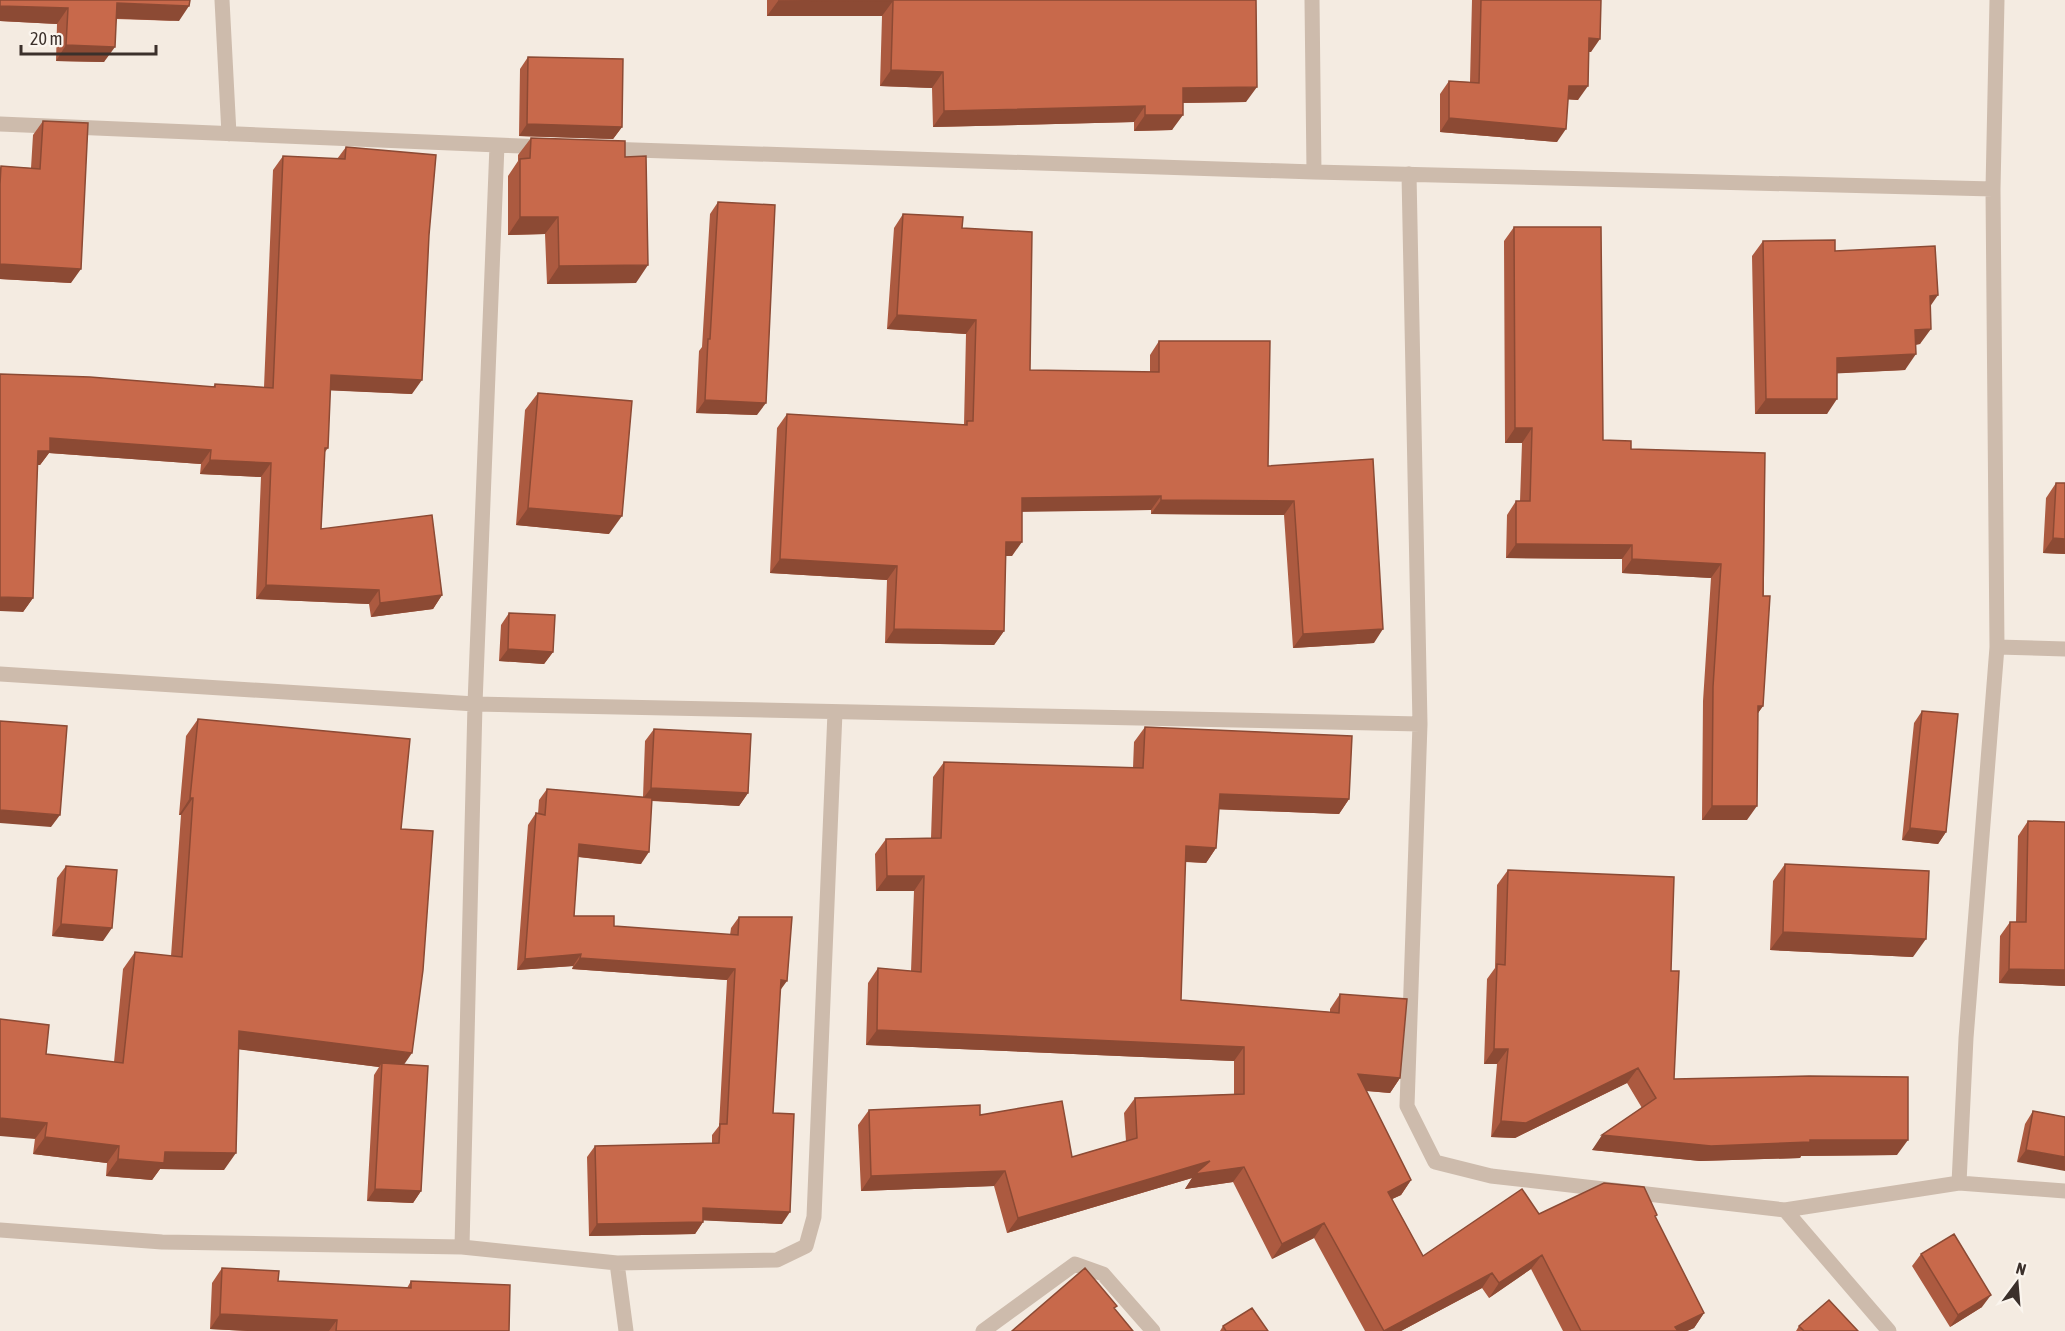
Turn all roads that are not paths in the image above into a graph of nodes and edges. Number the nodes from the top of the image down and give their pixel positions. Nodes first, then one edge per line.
1 (222, 0) edge
2 (1311, 0) edge
3 (1997, 0) edge
4 (0, 124) edge
5 (229, 134) junction
6 (497, 145) junction
7 (556, 147) edge
8 (592, 148) edge
9 (1314, 172) junction
10 (1409, 174) junction
11 (1993, 189) junction
12 (1997, 647) junction
13 (2065, 649) edge
14 (0, 674) edge
15 (475, 704) junction
16 (835, 712) junction
17 (1419, 724) junction
18 (1959, 1183) junction
19 (2065, 1191) edge
20 (1785, 1210) junction
21 (0, 1230) edge
22 (462, 1247) junction
23 (617, 1263) junction
24 (626, 1331) edge
25 (982, 1331) edge
26 (1153, 1331) edge
27 (1889, 1331) edge

1 - 5 street
2 - 9 street
3 - 11 street
4 - 5 street
5 - 6 street
6 - 7 street
6 - 15 street
8 - 9 street
9 - 10 street
10 - 11 street
10 - 17 street
11 - 12 street
12 - 13 street
12 - 18 street
14 - 15 street
15 - 16 street
15 - 22 street
16 - 17 street
16 - 23 street
17 - 20 street
18 - 19 street
18 - 20 street
20 - 27 street
21 - 22 street
22 - 23 street
23 - 24 street
25 - 26 street

